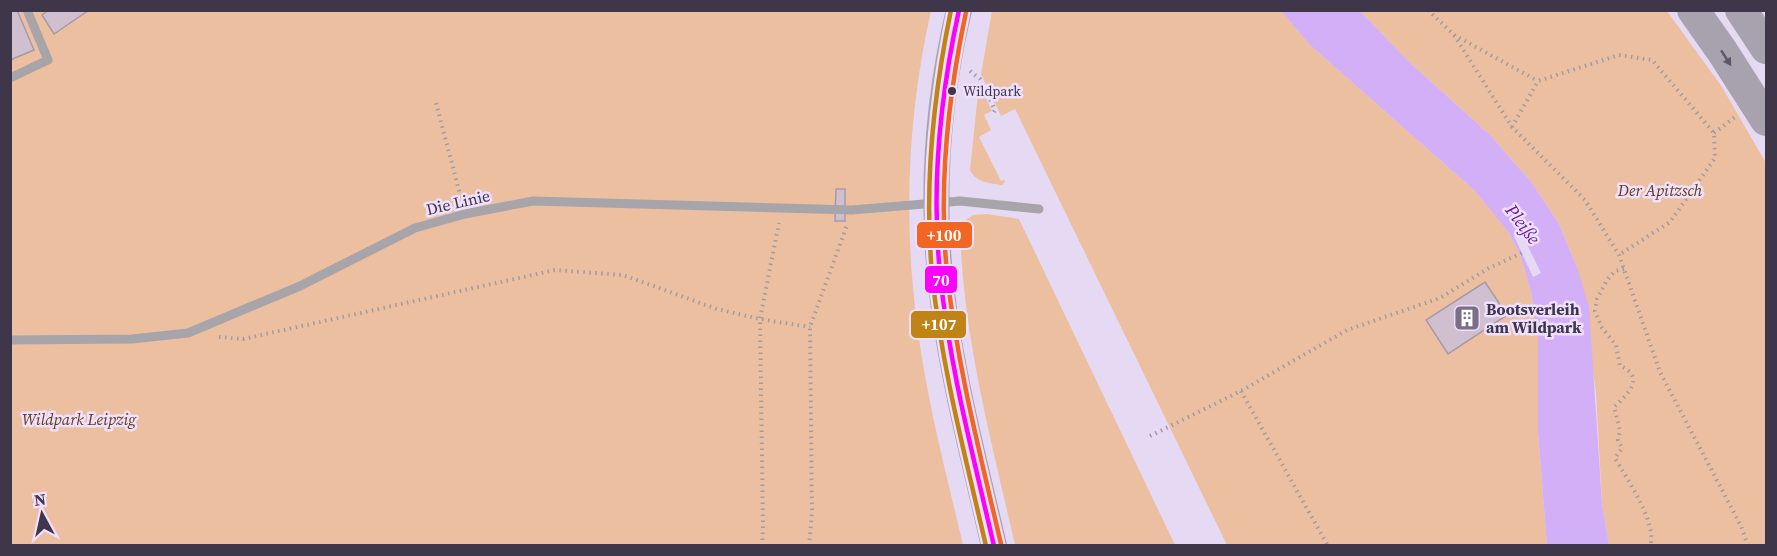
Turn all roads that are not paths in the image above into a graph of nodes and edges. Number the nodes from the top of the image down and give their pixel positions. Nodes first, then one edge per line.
1 (27, 10) edge
2 (959, 10) edge
3 (1693, 10) edge
4 (1741, 10) edge
5 (1752, 10) edge
6 (1764, 44) edge
7 (10, 78) edge
8 (1754, 117) edge
9 (936, 204) junction
10 (1039, 209) dead end
11 (10, 340) edge
12 (994, 546) edge

1 - 7 lane
2 - 9 main road
3 -> 8 highway
4 - 6 highway
5 - 6 highway
9 - 10 lane, Die Linie
9 - 11 lane, Die Linie
9 - 12 main road

